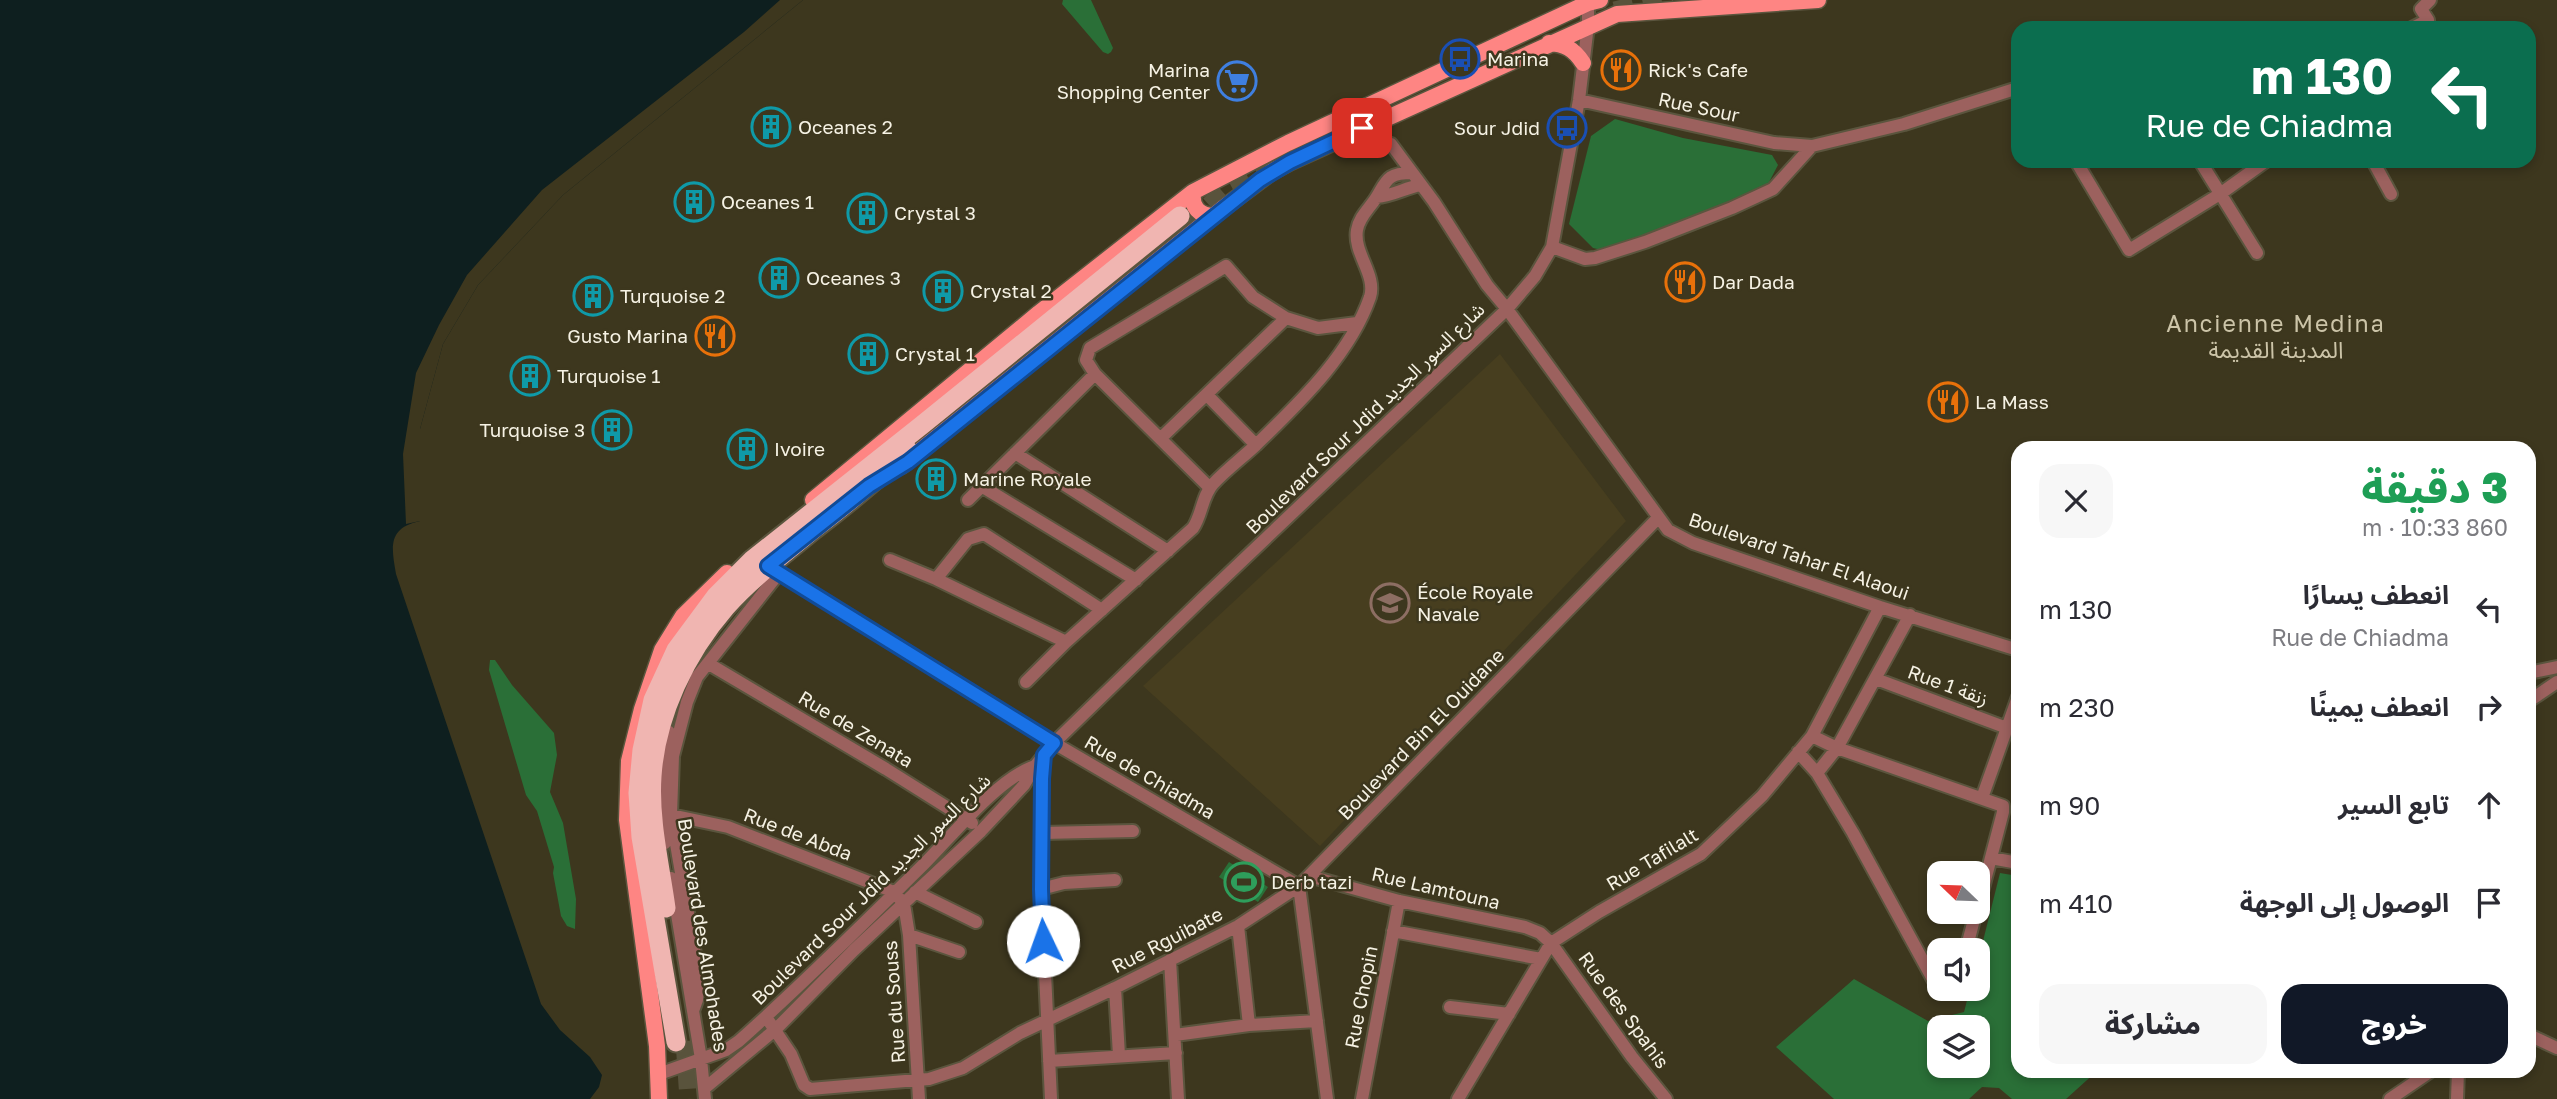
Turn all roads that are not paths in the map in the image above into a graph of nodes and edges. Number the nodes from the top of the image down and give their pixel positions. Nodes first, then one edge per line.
1 (1818, 0) edge
2 (1594, 1) edge
3 (2426, 4) edge
4 (2426, 21) edge
5 (1588, 25) junction
6 (1549, 43) junction
7 (1583, 63) junction
8 (2011, 90) edge
9 (1579, 100) junction
10 (1391, 144) dead end
11 (1812, 146) junction
12 (2080, 168) edge
13 (2204, 168) edge
14 (2256, 168) edge
15 (2377, 168) edge
16 (1412, 173) junction
17 (1420, 185) junction
18 (1197, 190) junction
19 (2220, 194) junction
20 (2391, 194) dead end
21 (1377, 197) junction
22 (1218, 213) junction
23 (1184, 220) tunnel mouth
24 (1552, 247) junction
25 (2258, 254) dead end
26 (1507, 309) junction
27 (1286, 318) junction
28 (1357, 323) junction
29 (1096, 374) junction
30 (1207, 395) junction
31 (1161, 438) junction
32 (1256, 445) junction
33 (1015, 453) junction
34 (865, 479) junction
35 (983, 487) junction
36 (1210, 488) junction
37 (968, 500) dead end
38 (1658, 518) junction
39 (1168, 551) junction
40 (890, 560) dead end
41 (774, 570) junction
42 (936, 579) junction
43 (1136, 580) junction
44 (1880, 607) junction
45 (1102, 610) junction
46 (1910, 615) junction
47 (1066, 642) junction
48 (2011, 647) edge
49 (701, 660) junction
50 (2557, 667) edge
51 (2536, 672) edge
52 (1876, 680) junction
53 (1026, 682) dead end
54 (2557, 682) edge
55 (2536, 696) edge
56 (2011, 717) edge
57 (644, 718) junction
58 (2007, 728) junction
59 (1812, 736) junction
60 (1054, 743) junction
61 (1837, 748) junction
62 (1798, 752) junction
63 (1044, 755) junction
64 (1035, 766) junction
65 (1817, 773) junction
66 (1982, 798) junction
67 (671, 815) junction
68 (967, 819) junction
69 (981, 831) junction
70 (1133, 831) dead end
71 (1042, 832) junction
72 (1991, 858) junction
73 (1990, 862) edge
74 (2011, 862) edge
75 (1309, 876) junction
76 (1115, 880) dead end
77 (1299, 886) junction
78 (1041, 889) junction
79 (894, 892) junction
80 (915, 892) junction
81 (1399, 901) junction
82 (904, 904) junction
83 (976, 922) dead end
84 (1238, 926) junction
85 (1393, 931) junction
86 (909, 935) junction
87 (1551, 943) junction
88 (959, 952) dead end
89 (1541, 959) junction
90 (1170, 960) junction
91 (1927, 961) edge
92 (1115, 988) junction
93 (1451, 1007) dead end
94 (693, 1011) junction
95 (1509, 1014) junction
96 (766, 1017) junction
97 (1047, 1020) junction
98 (1317, 1021) junction
99 (1249, 1025) junction
100 (776, 1029) junction
101 (1175, 1035) junction
102 (2536, 1038) edge
103 (2557, 1048) edge
104 (1176, 1053) junction
105 (1119, 1055) junction
106 (701, 1059) junction
107 (1049, 1061) junction
108 (659, 1074) junction
109 (2421, 1078) edge
110 (2458, 1078) edge
111 (918, 1080) junction
112 (705, 1093) edge
113 (659, 1099) edge
114 (919, 1099) edge
115 (1051, 1099) edge
116 (1178, 1099) edge
117 (1327, 1099) edge
118 (1362, 1099) edge
119 (1458, 1099) edge
120 (1666, 1099) edge
121 (2390, 1099) edge
122 (2457, 1099) edge

1 - 5 main road
2 - 5 street, Boulevard Sour Jdid شارع السور الجديد
2 - 18 main road
3 - 4 street
5 - 6 main road
5 - 7 street, Boulevard Sour Jdid شارع السور الجديد
6 - 7 main road
6 - 22 main road
7 - 9 street, Boulevard Sour Jdid شارع السور الجديد
8 - 11 street, Rue Sour
9 - 11 street, Rue Sour
9 - 24 street, Boulevard Sour Jdid شارع السور الجديد
10 - 16 street, Boulevard Tahar El Alaoui
11 - 24 street
12 - 19 street
13 - 19 street
14 - 19 street
15 - 20 street
16 - 17 street, Boulevard Tahar El Alaoui
16 - 21 street
17 - 21 street
17 - 26 street, Boulevard Tahar El Alaoui
18 - 22 main road
18 - 22 main road
18 - 57 main road
19 - 25 street
21 - 28 street
22 - 34 main road
23 - 34 highway
24 - 26 street, Boulevard Sour Jdid شارع السور الجديد
26 - 38 street, Boulevard Tahar El Alaoui
26 - 60 street, Boulevard Sour Jdid شارع السور الجديد
27 - 28 street
27 - 29 street
27 - 30 street
28 - 32 street
29 - 31 street
29 - 33 street
30 - 31 street
30 - 32 street
31 - 36 street
32 - 36 street
33 - 35 street
33 - 39 street
34 - 41 highway
34 - 57 highway
35 - 37 street
35 - 43 street
36 - 39 street
38 - 44 street, Boulevard Tahar El Alaoui
38 - 75 street, Boulevard Bin El Ouidane
39 - 43 street
40 - 42 street
41 - 49 highway
41 - 60 street, Rue de Chiadma
42 - 45 street
42 - 47 street
43 - 45 street
44 - 46 street, Boulevard Tahar El Alaoui
44 - 59 street, Rue Tafilalt
45 - 47 street
46 - 48 street, Boulevard Tahar El Alaoui
46 - 52 street
47 - 53 street
49 - 57 highway
49 - 67 street
49 - 68 street, Rue de Zenata
49 - 94 street, Boulevard des Almohades
50 - 51 street
52 - 58 street, Rue 1 زنقة
52 - 61 street
54 - 55 street
56 - 58 street
57 - 108 main road
58 - 66 street
59 - 61 street
59 - 62 street, Rue Tafilalt
60 - 63 street, Boulevard Sour Jdid شارع السور الجديد
60 - 77 street, Rue de Chiadma
61 - 65 street
61 - 66 street
62 - 65 street
62 - 87 street, Rue Tafilalt
63 - 64 street, Boulevard Sour Jdid شارع السور الجديد
63 - 71 street
64 - 68 street, Boulevard Sour Jdid شارع السور الجديد
64 - 69 street, Boulevard Sour Jdid شارع السور الجديد
65 - 91 street
66 - 72 street
67 - 79 street, Rue de Abda
67 - 94 street
68 - 69 street, Rue de Zenata
68 - 79 street, Boulevard Sour Jdid شارع السور الجديد
69 - 80 street, Boulevard Sour Jdid شارع السور الجديد
70 - 71 street
71 - 78 street
72 - 73 street
72 - 74 street
75 - 77 street, Boulevard Bin El Ouidane
75 - 81 street, Rue Lamtouna
76 - 78 street
77 - 84 street, Rue Rguibate
77 - 98 street
78 - 97 street
79 - 82 street, Rue de Abda
79 - 96 street, Boulevard Sour Jdid شارع السور الجديد
80 - 82 street, Boulevard Sour Jdid شارع السور الجديد
80 - 83 street
81 - 85 street, Rue Chopin
81 - 87 street, Rue Lamtouna
82 - 86 street, Rue du Souss
82 - 100 street, Boulevard Sour Jdid شارع السور الجديد
84 - 90 street, Rue Rguibate
84 - 99 street
85 - 89 street
85 - 118 street, Rue Chopin
86 - 88 street
86 - 111 street, Rue du Souss
87 - 89 street, Rue Tafilalt
87 - 120 street, Rue des Spahis
89 - 95 street, Rue Tafilalt
90 - 92 street, Rue Rguibate
90 - 101 street
92 - 97 street, Rue Rguibate
92 - 105 street
93 - 95 street
94 - 106 street, Boulevard des Almohades
95 - 119 street, Rue Tafilalt
96 - 100 street
96 - 106 street, Boulevard Sour Jdid شارع السور الجديد
97 - 107 street
97 - 111 street, Rue Rguibate
98 - 99 street
98 - 117 street
99 - 101 street
100 - 111 street, Rue Rguibate
100 - 112 street, Boulevard Sour Jdid شارع السور الجديد
101 - 104 street
102 - 103 street
104 - 105 street
104 - 116 street
105 - 107 street
106 - 108 street, Boulevard Sour Jdid شارع السور الجديد
106 - 112 street, Boulevard des Almohades
107 - 115 street
108 - 113 main road
109 - 121 street
110 - 122 street
111 - 114 street, Rue du Souss

